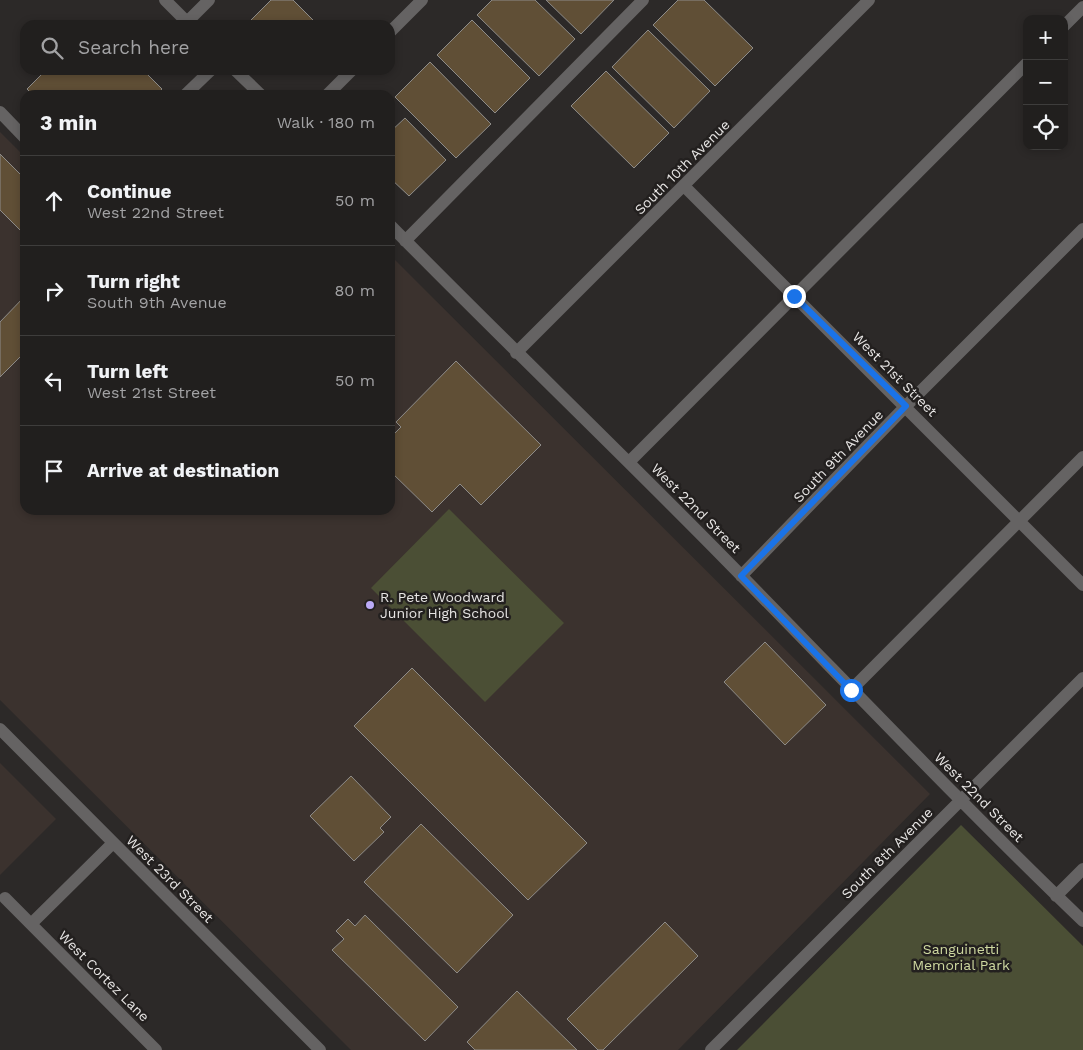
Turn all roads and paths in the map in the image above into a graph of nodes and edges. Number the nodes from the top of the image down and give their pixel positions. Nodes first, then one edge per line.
1 (165, 0) edge
2 (209, 0) edge
3 (422, 0) edge
4 (643, 0) edge
5 (869, 0) edge
6 (1083, 7) edge
7 (185, 20) edge
8 (192, 20) edge
9 (1068, 22) edge
10 (395, 27) edge
11 (1023, 67) edge
12 (206, 75) edge
13 (240, 75) edge
14 (347, 75) edge
15 (191, 90) edge
16 (256, 90) edge
17 (332, 90) edge
18 (0, 112) edge
19 (20, 133) edge
20 (684, 186) junction
21 (1083, 229) edge
22 (395, 230) edge
23 (405, 241) junction
24 (794, 296) junction
25 (516, 353) junction
26 (906, 406) junction
27 (1083, 457) edge
28 (629, 462) junction
29 (1020, 520) junction
30 (741, 576) junction
31 (1083, 585) edge
32 (1083, 678) edge
33 (851, 690) junction
34 (0, 729) edge
35 (961, 801) junction
36 (113, 844) junction
37 (1083, 869) edge
38 (1056, 896) junction
39 (5, 898) dead end
40 (1083, 922) edge
41 (31, 924) junction
42 (156, 1050) edge
43 (320, 1050) edge
44 (711, 1050) edge

1 - 7 street
2 - 8 street
3 - 10 street
4 - 23 street
5 - 20 street, South 10th Avenue
6 - 9 street
11 - 24 street
12 - 15 street
13 - 16 street
14 - 17 street
18 - 19 street
20 - 24 street, West 21st Street
20 - 25 street, South 10th Avenue
21 - 26 street, South 9th Avenue
22 - 23 street, West 22nd Street
23 - 25 street, West 22nd Street
24 - 26 street, West 21st Street
24 - 28 street
25 - 28 street, West 22nd Street
26 - 29 street, West 21st Street
26 - 30 street, South 9th Avenue
27 - 29 street
28 - 30 street, West 22nd Street
29 - 31 street, West 21st Street
29 - 33 street
30 - 33 street, West 22nd Street
32 - 35 street, South 8th Avenue
33 - 35 street, West 22nd Street
34 - 36 street, West 23rd Street
35 - 38 street, West 22nd Street
35 - 44 street, South 8th Avenue
36 - 41 street
36 - 43 street, West 23rd Street
37 - 38 street
38 - 40 street, West 22nd Street
39 - 41 street, West Cortez Lane
41 - 42 street, West Cortez Lane

